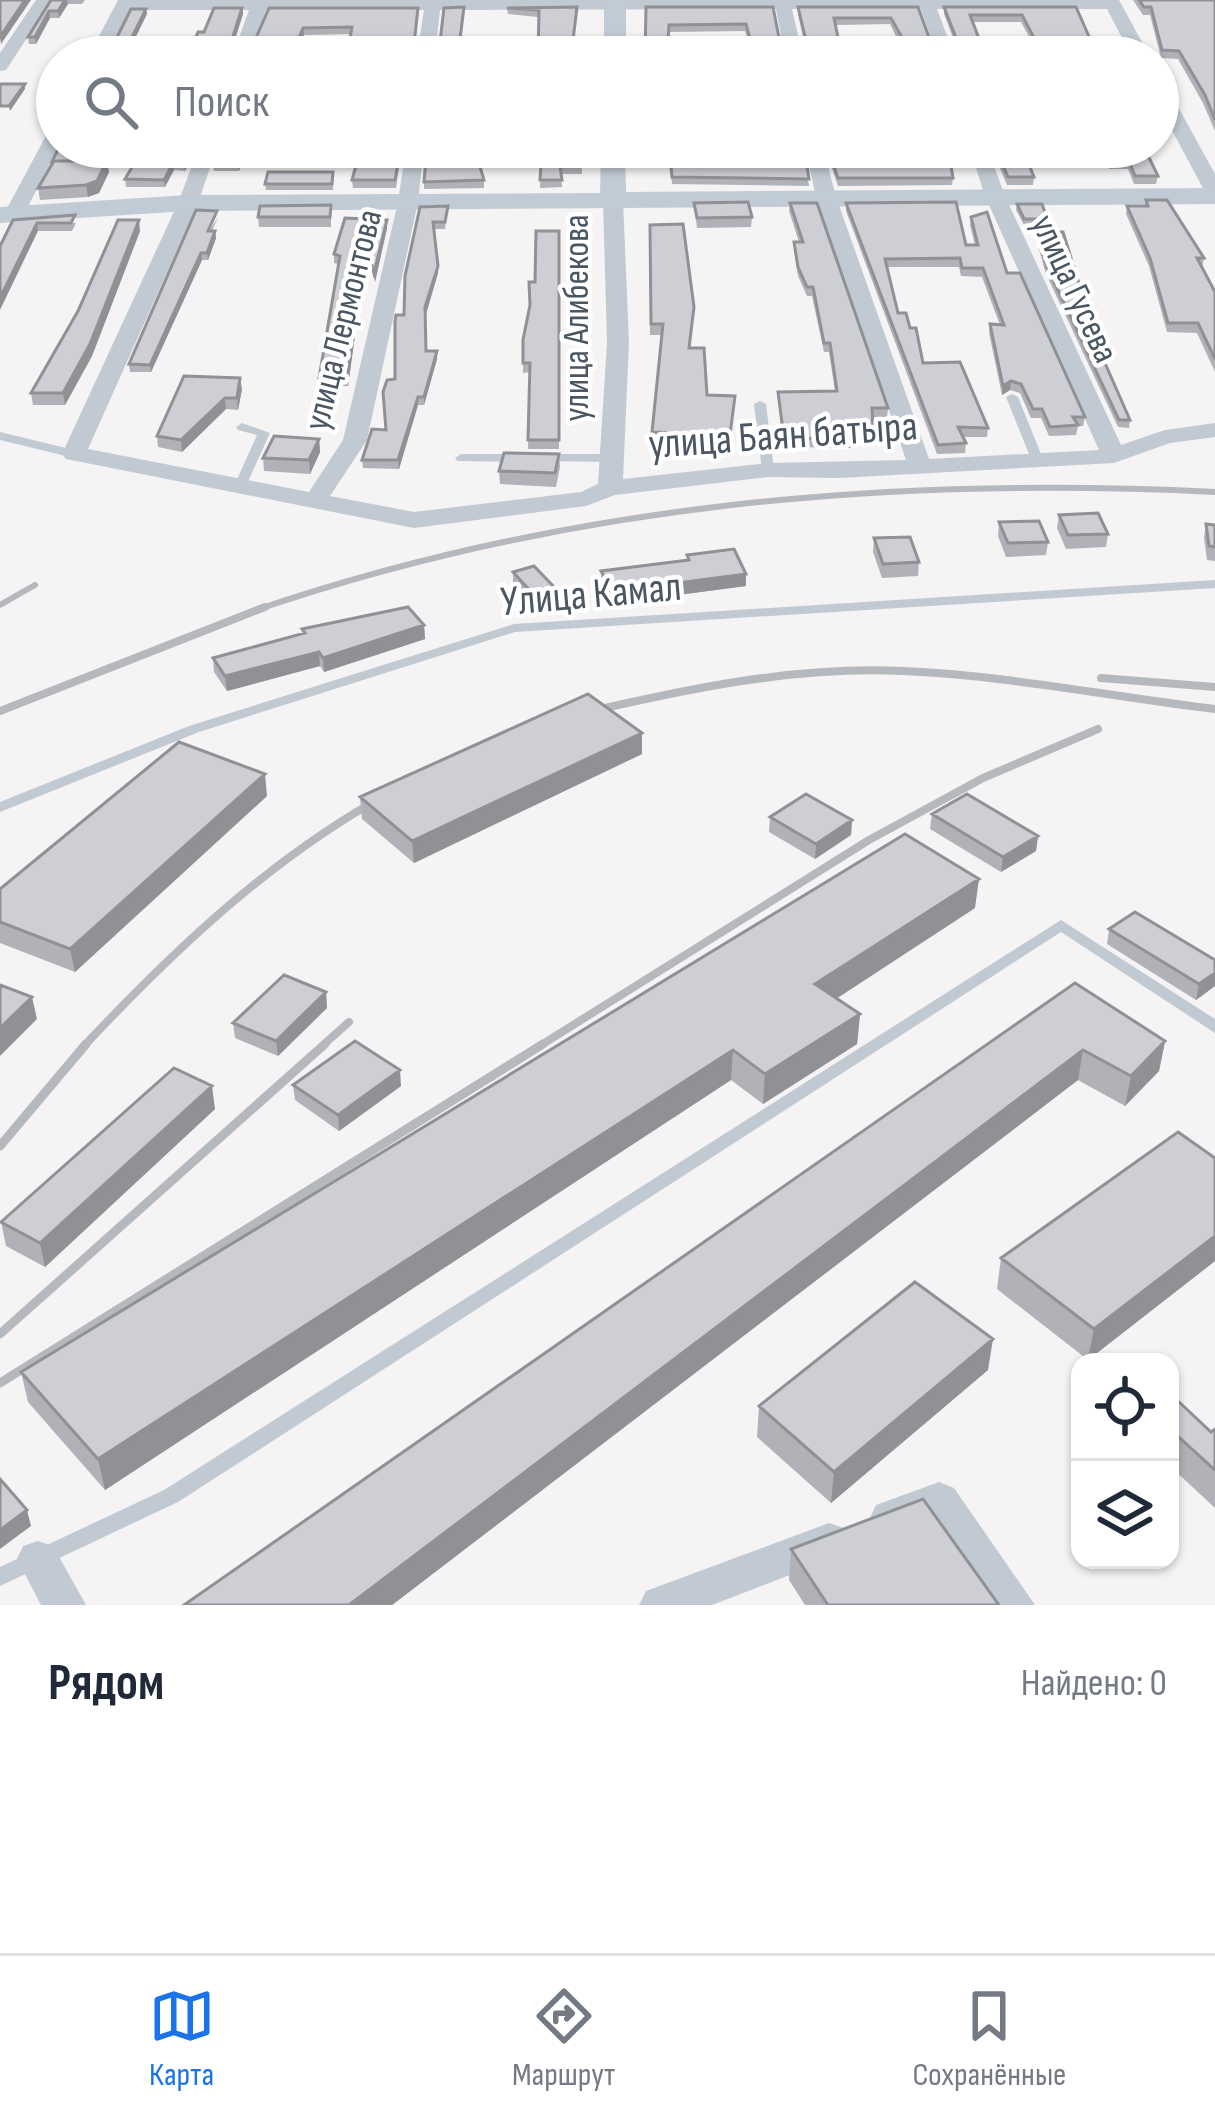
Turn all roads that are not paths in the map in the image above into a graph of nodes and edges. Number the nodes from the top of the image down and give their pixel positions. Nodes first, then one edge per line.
1 (44, 0) edge
2 (433, 1) edge
3 (260, 2) edge
4 (615, 2) edge
5 (927, 2) edge
6 (1112, 2) edge
7 (125, 3) edge
8 (782, 3) edge
9 (108, 36) edge
10 (248, 36) edge
11 (429, 36) edge
12 (614, 36) edge
13 (789, 36) edge
14 (939, 36) edge
15 (1131, 36) edge
16 (0, 66) edge
17 (1179, 127) edge
18 (36, 166) edge
19 (200, 168) edge
20 (412, 168) edge
21 (613, 168) edge
22 (819, 168) edge
23 (985, 168) edge
24 (1215, 194) edge
25 (995, 196) junction
26 (826, 197) junction
27 (613, 200) junction
28 (188, 202) junction
29 (408, 202) junction
30 (7, 214) edge
31 (1012, 397) dead end
32 (760, 404) dead end
33 (242, 427) dead end
34 (1215, 430) edge
35 (0, 436) edge
36 (74, 454) junction
37 (1114, 456) junction
38 (461, 458) dead end
39 (612, 458) junction
40 (1037, 459) junction
41 (919, 464) junction
42 (768, 470) junction
43 (240, 486) junction
44 (610, 488) junction
45 (315, 501) junction
46 (1215, 584) edge
47 (0, 807) edge
48 (1215, 1027) edge
49 (19, 1568) edge
50 (64, 1605) edge
51 (661, 1605) edge
52 (1013, 1605) edge

1 - 16 street
2 - 3 street
2 - 4 street
2 - 11 street
3 - 7 street
3 - 10 street
4 - 8 street
4 - 12 street
5 - 6 street
5 - 8 street
5 - 14 street
6 - 15 street
7 - 9 street
8 - 13 street
17 - 24 street
18 - 30 street
19 - 28 street
20 - 29 street, улица Лермонтова
21 - 27 street, улица Алибекова
22 - 26 street
23 - 25 street, улица Гусева
24 - 25 street
25 - 26 street
25 - 37 street, улица Гусева
26 - 27 street
26 - 41 street
27 - 29 street
27 - 39 street, улица Алибекова
28 - 29 street
28 - 30 street
28 - 36 street
29 - 45 street, улица Лермонтова
31 - 40 lane
32 - 42 lane
33 - 43 lane
34 - 37 street, улица Баян батыра
35 - 36 lane
36 - 43 street, улица Баян батыра
37 - 40 street, улица Баян батыра
38 - 39 lane
39 - 44 street, улица Алибекова
40 - 41 street, улица Баян батыра
41 - 42 street, улица Баян батыра
42 - 44 street, улица Баян батыра
43 - 45 street, улица Баян батыра
44 - 45 street, улица Баян батыра
46 - 47 lane, Улица Камал
48 - 49 lane
49 - 50 street
51 - 52 street

